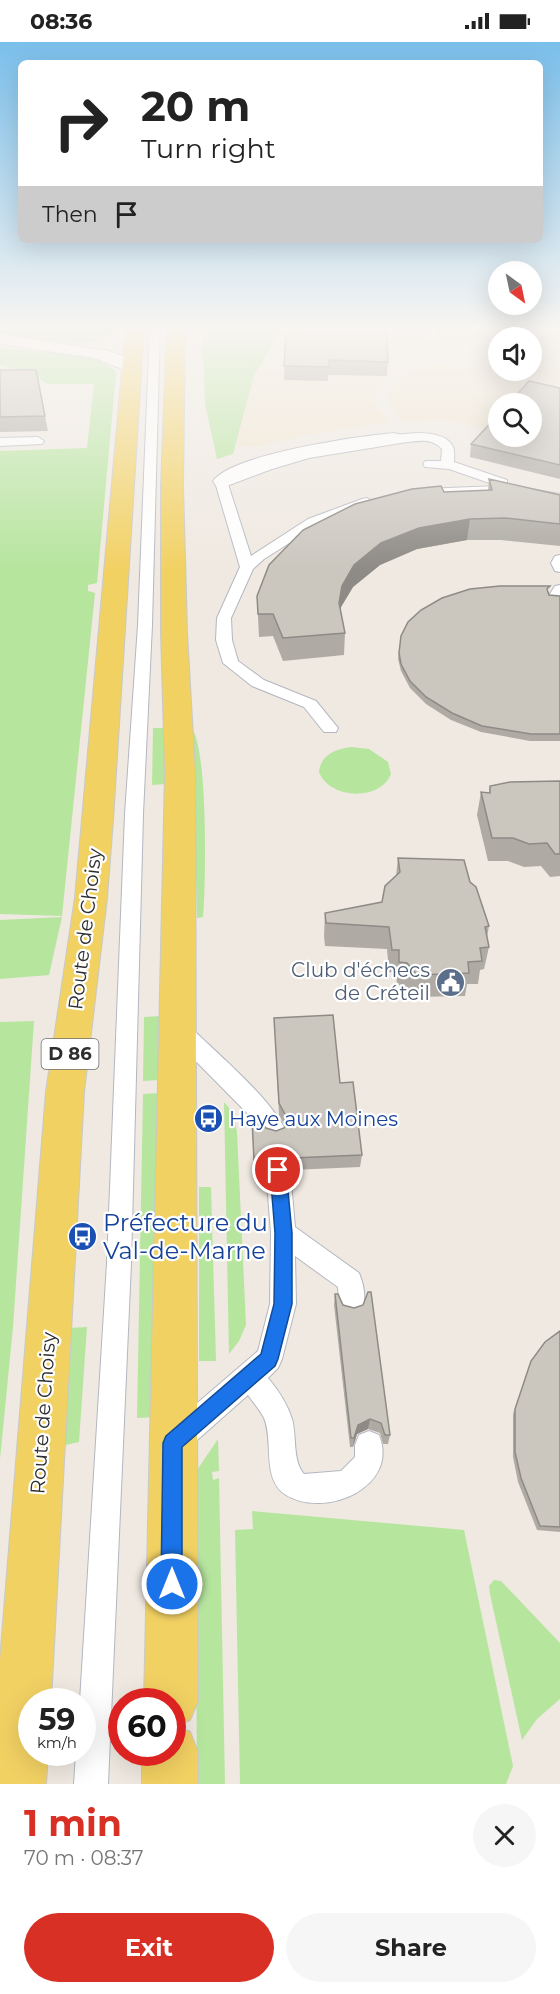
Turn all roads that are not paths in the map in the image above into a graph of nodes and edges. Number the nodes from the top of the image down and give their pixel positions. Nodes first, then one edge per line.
1 (133, 407) edge
2 (140, 407) edge
3 (174, 407) edge
4 (394, 439) joint
5 (38, 441) dead end
6 (0, 442) edge
7 (429, 464) dead end
8 (450, 465) junction
9 (224, 481) joint
10 (525, 490) junction
11 (409, 495) edge
12 (560, 498) edge
13 (383, 499) edge
14 (560, 559) edge
15 (247, 567) junction
16 (560, 568) edge
17 (330, 729) dead end
18 (178, 1029) junction
19 (274, 1131) edge
20 (278, 1170) dead end
21 (283, 1233) junction
22 (352, 1304) dead end
23 (250, 1376) junction
24 (173, 1443) junction
25 (369, 1446) dead end
26 (171, 1688) edge
27 (170, 1766) edge
28 (18, 1784) edge
29 (91, 1784) edge
30 (170, 1784) edge

1 - 28 main road, Route de Choisy / D 86
2 - 29 lane, Route de Choisy
3 - 18 main road
4 - 8 lane
4 - 9 street
5 - 6 lane
7 - 8 lane
8 - 10 lane
9 - 15 lane
10 - 11 lane
10 - 12 lane
13 - 15 lane
14 - 16 lane
15 - 17 lane
18 - 19 lane
18 - 24 main road
20 - 21 lane
21 - 22 lane
21 - 23 lane
23 - 24 lane
23 - 25 lane
24 - 26 main road
27 - 30 main road

